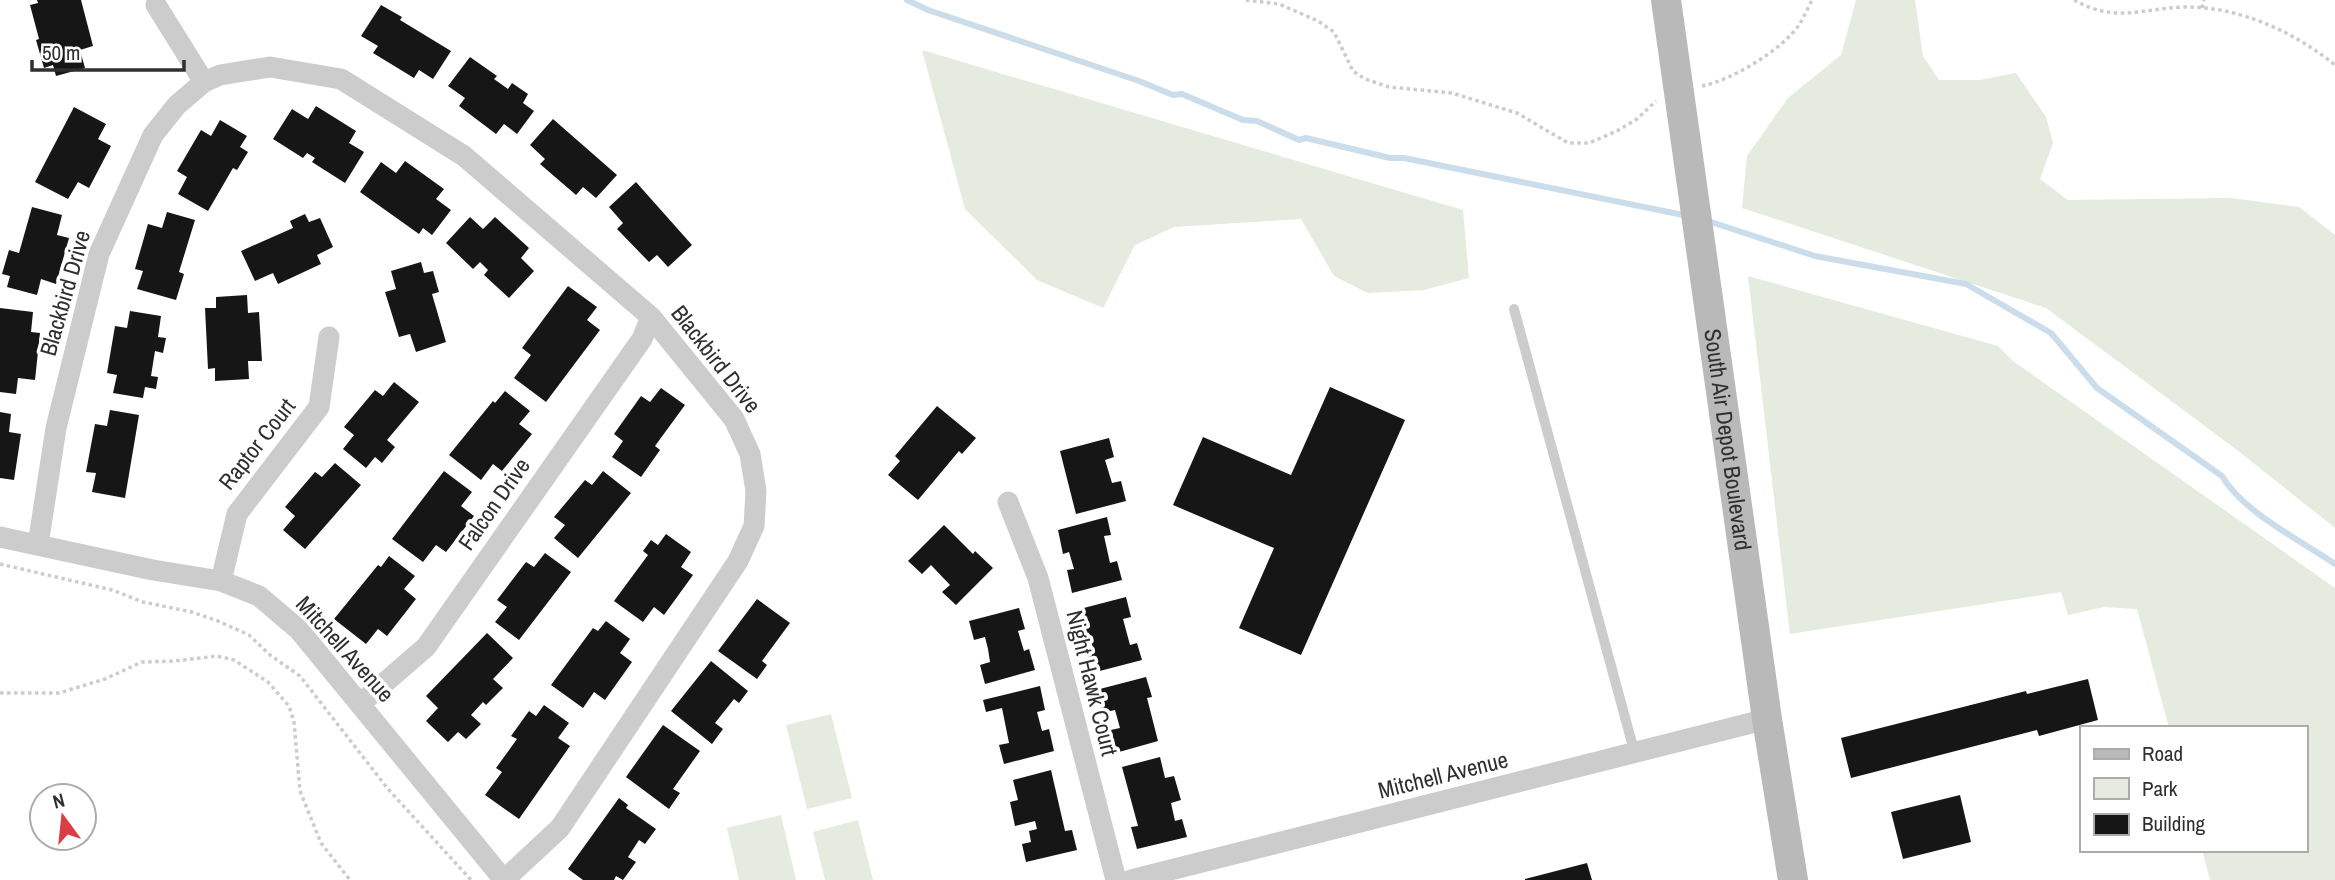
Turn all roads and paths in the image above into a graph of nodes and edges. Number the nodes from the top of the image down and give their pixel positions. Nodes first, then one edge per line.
1 (1246, 0) edge
2 (1666, 0) edge
3 (1812, 0) edge
4 (2074, 0) edge
5 (2204, 0) edge
6 (156, 5) dead end
7 (2202, 8) junction
8 (2335, 65) edge
9 (204, 82) junction
10 (1679, 91) junction
11 (1514, 309) dead end
12 (651, 317) junction
13 (329, 337) dead end
14 (1008, 502) dead end
15 (0, 537) edge
16 (38, 545) junction
17 (0, 564) edge
18 (221, 581) junction
19 (0, 693) edge
20 (360, 704) junction
21 (1767, 719) junction
22 (1635, 754) junction
23 (350, 880) edge
24 (471, 880) edge
25 (504, 880) edge
26 (1116, 880) edge
27 (1131, 880) edge
28 (1793, 880) edge

1 - 10 path
2 - 10 street, South Air Depot Boulevard
3 - 10 path
4 - 7 path
5 - 7 path
6 - 9 street
7 - 8 path
9 - 12 street, Blackbird Drive
9 - 16 street, Blackbird Drive
10 - 21 street, South Air Depot Boulevard
11 - 22 lane
12 - 20 street, Falcon Drive
12 - 25 street, Blackbird Drive
13 - 18 street, Raptor Court
14 - 26 street, Night Hawk Court
15 - 16 street, Mitchell Avenue
16 - 18 street, Mitchell Avenue
17 - 24 path
18 - 20 street, Mitchell Avenue
19 - 23 path
20 - 25 street, Mitchell Avenue
21 - 22 street, Mitchell Avenue
21 - 28 street, South Air Depot Boulevard
22 - 27 street, Mitchell Avenue

